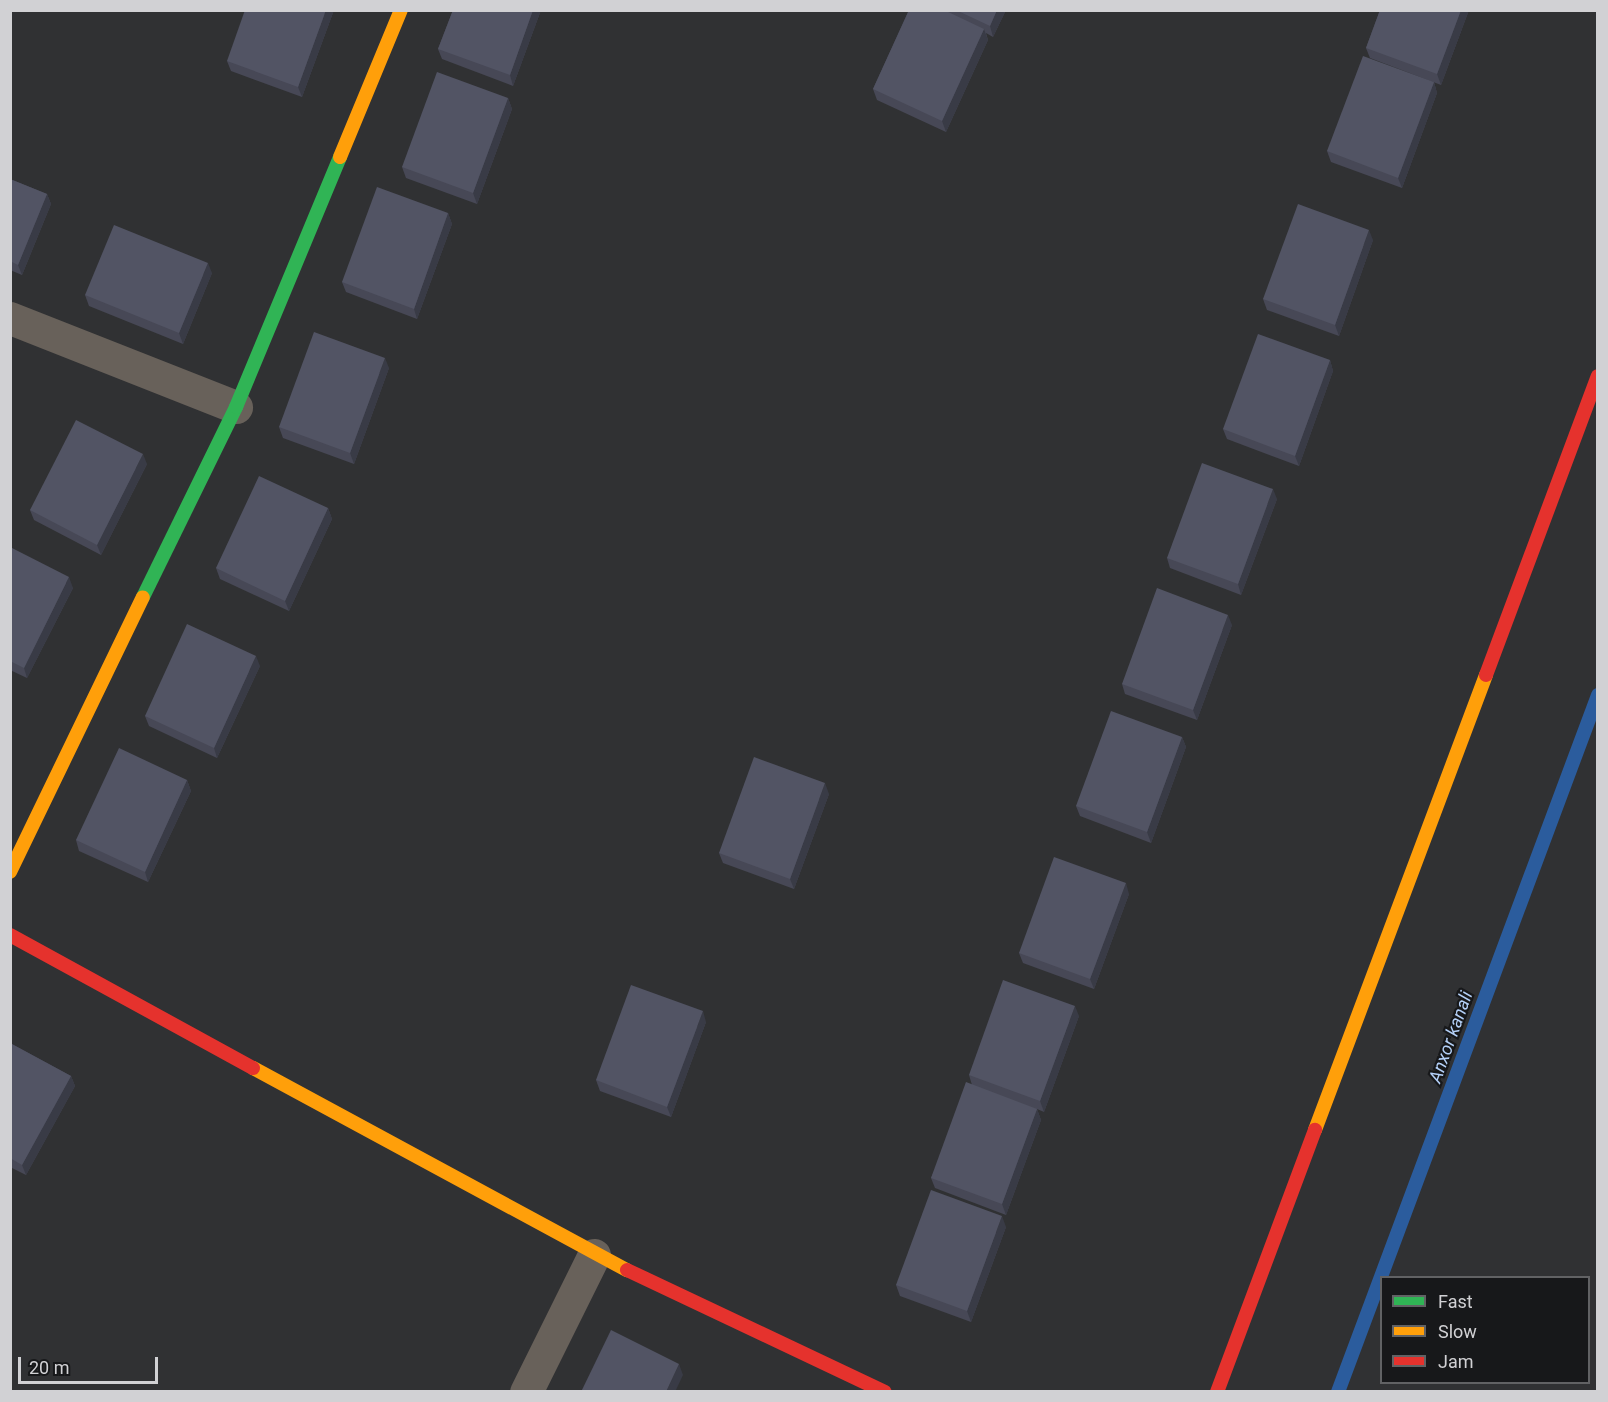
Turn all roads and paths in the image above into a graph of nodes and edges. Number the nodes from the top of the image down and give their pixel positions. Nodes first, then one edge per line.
1 (401, 10) edge
2 (10, 318) edge
3 (1598, 376) edge
4 (236, 407) junction
5 (10, 872) edge
6 (10, 935) edge
7 (594, 1255) junction
8 (526, 1392) edge
9 (885, 1392) edge
10 (1217, 1392) edge

1 - 4 street
2 - 4 street
3 - 10 street
4 - 5 street
6 - 7 street
7 - 8 street
7 - 9 street

